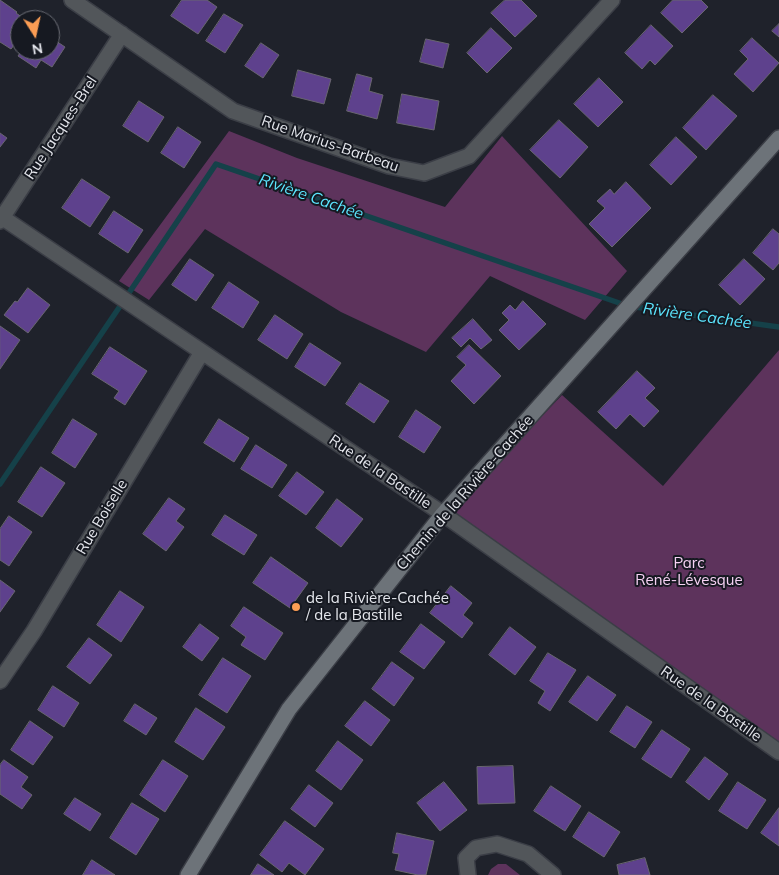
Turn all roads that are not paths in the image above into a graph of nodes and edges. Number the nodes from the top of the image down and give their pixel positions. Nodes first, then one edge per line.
1 (72, 0) edge
2 (612, 0) edge
3 (122, 34) junction
4 (779, 138) edge
5 (1, 218) edge
6 (202, 352) junction
7 (443, 514) junction
8 (0, 681) edge
9 (779, 752) edge
10 (188, 875) edge
11 (468, 875) edge
12 (552, 875) edge

1 - 3 street, Rue Marius-Barbeau
2 - 3 street, Rue Marius-Barbeau
3 - 5 street, Rue Jacques-Brel
4 - 7 street, Chemin de la Rivière-Cachée
5 - 6 street, Rue de la Bastille
6 - 7 street, Rue de la Bastille
6 - 8 street, Rue Boiselle
7 - 9 street, Rue de la Bastille
7 - 10 street, Chemin de la Rivière-Cachée
11 - 12 street

